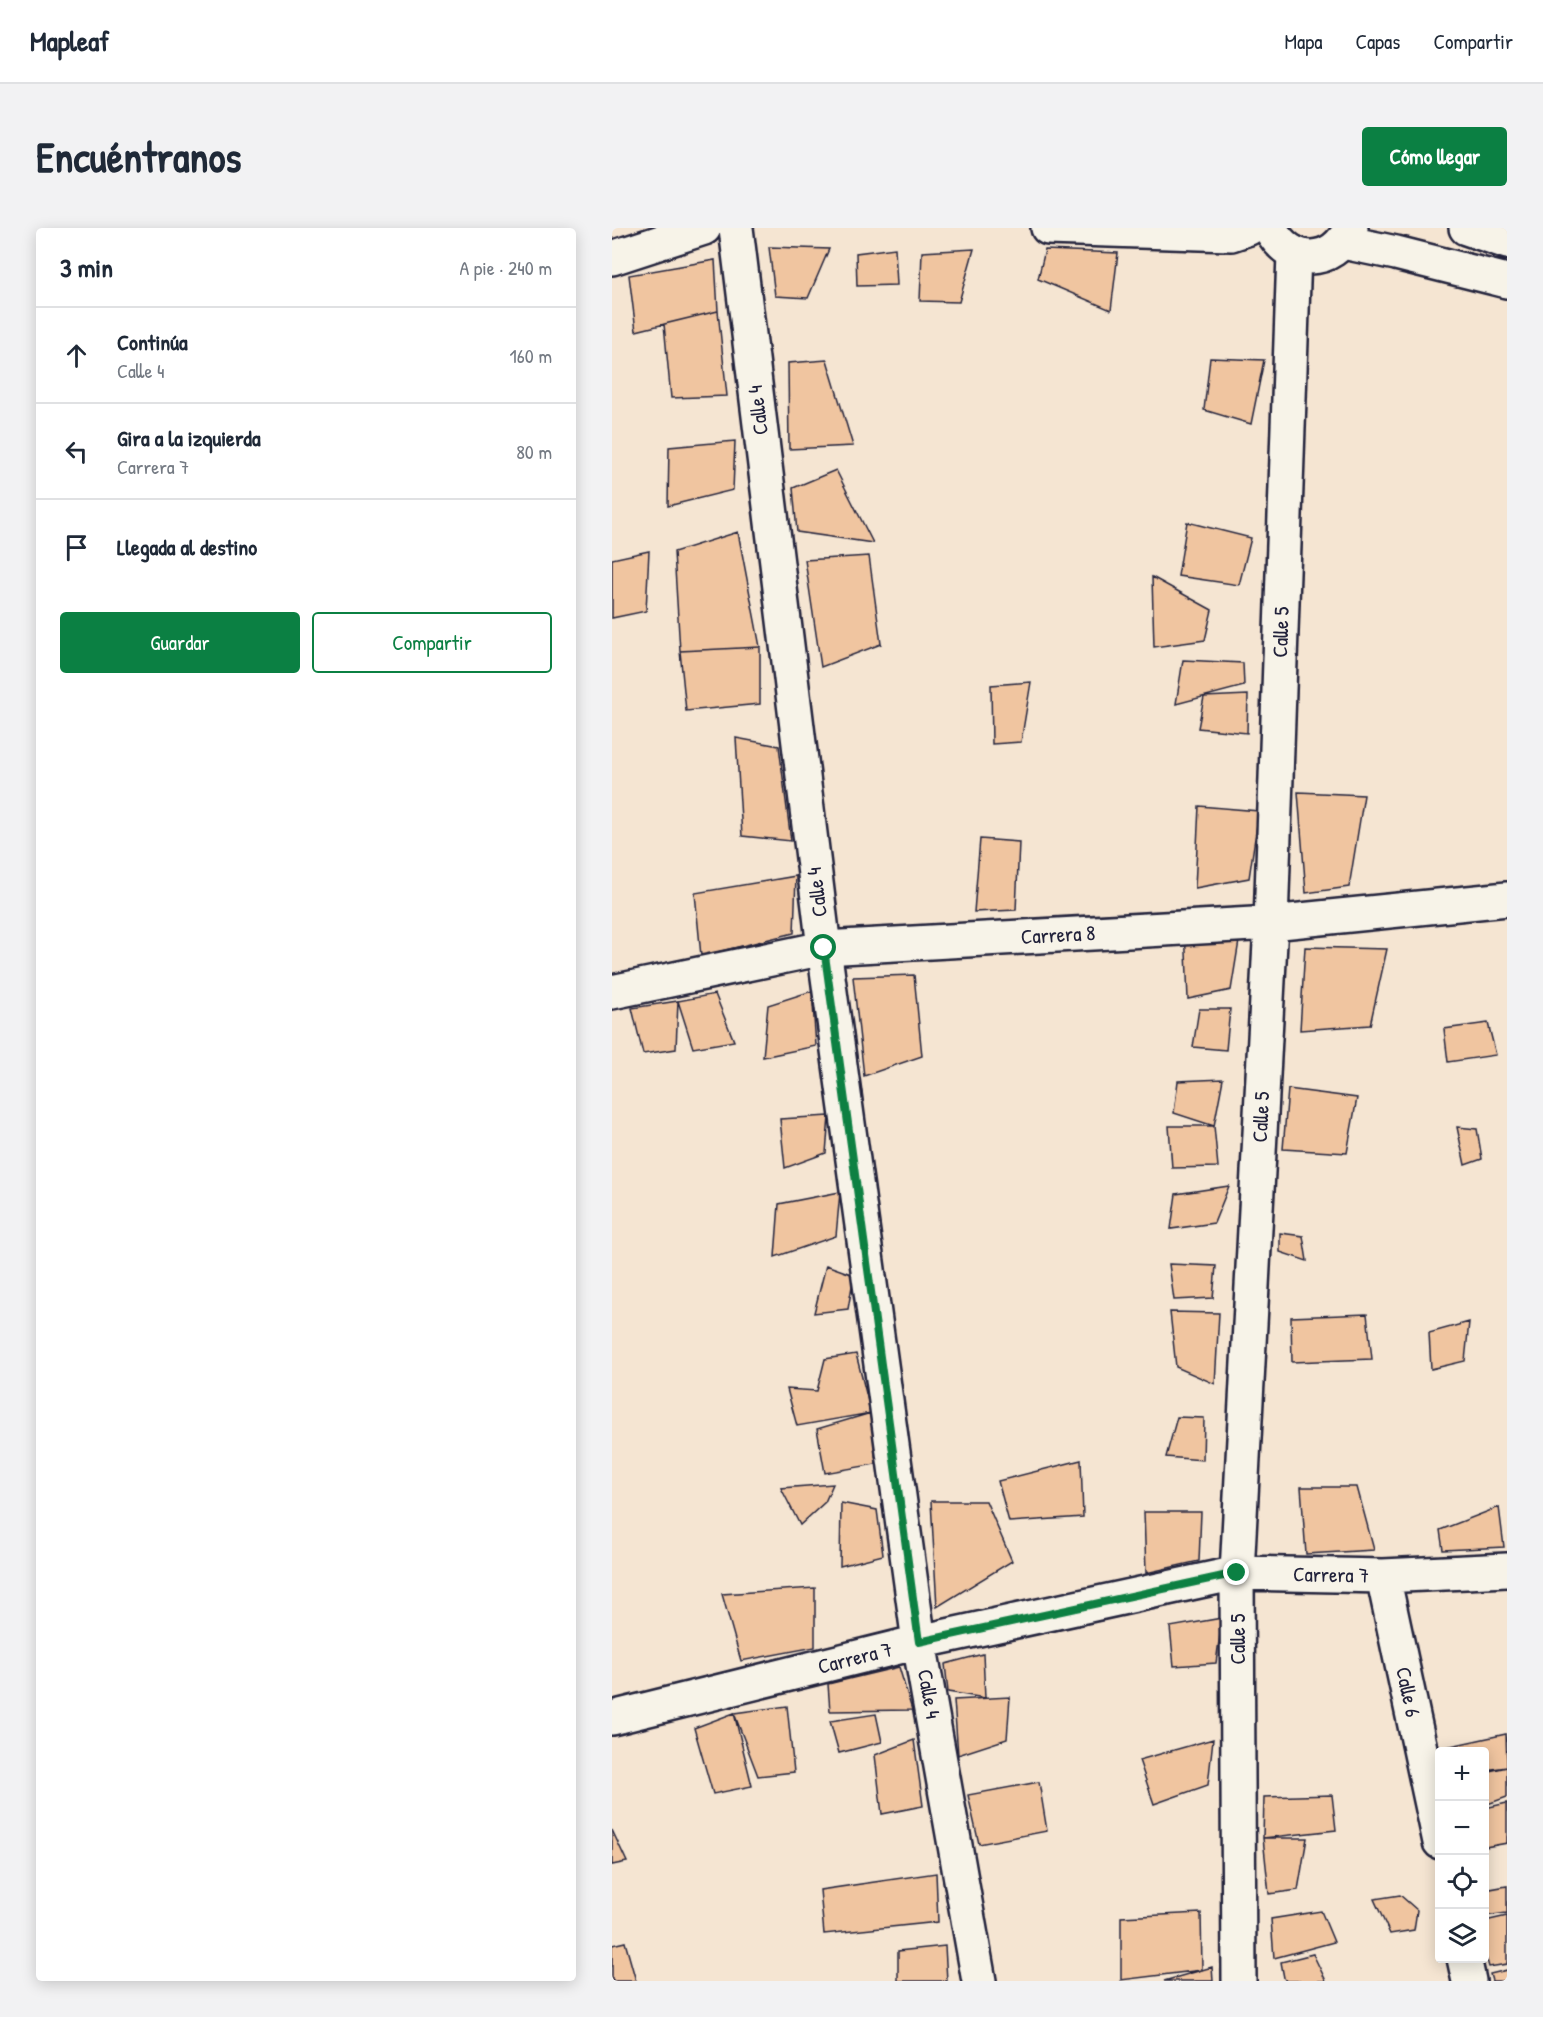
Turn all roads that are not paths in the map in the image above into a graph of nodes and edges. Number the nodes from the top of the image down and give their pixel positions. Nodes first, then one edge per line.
1 (704, 228) edge
2 (736, 228) edge
3 (1048, 228) edge
4 (1250, 228) edge
5 (1270, 228) edge
6 (1466, 228) edge
7 (1347, 235) edge
8 (1507, 242) edge
9 (1294, 253) junction
10 (612, 258) edge
11 (1507, 281) edge
12 (1507, 899) edge
13 (1271, 923) junction
14 (824, 948) junction
15 (612, 992) edge
16 (1507, 1570) edge
17 (1237, 1573) junction
18 (1383, 1576) junction
19 (919, 1642) junction
20 (612, 1718) edge
21 (1435, 1819) edge
22 (1465, 1963) edge
23 (980, 1981) edge
24 (1239, 1981) edge
25 (1469, 1981) edge

1 - 10 street
2 - 14 street, Calle 4
3 - 4 street
5 - 9 street
6 - 8 street
7 - 9 street
7 - 11 street
9 - 13 street, Calle 5
12 - 13 street, Carrera 8
13 - 14 street, Carrera 8
13 - 17 street, Calle 5
14 - 15 street, Carrera 8
14 - 19 street, Calle 4
16 - 18 street, Carrera 7
17 - 18 street, Carrera 7
17 - 19 street, Carrera 7
17 - 24 street, Calle 5
18 - 21 street, Calle 6
19 - 20 street, Carrera 7
19 - 23 street, Calle 4
22 - 25 street

